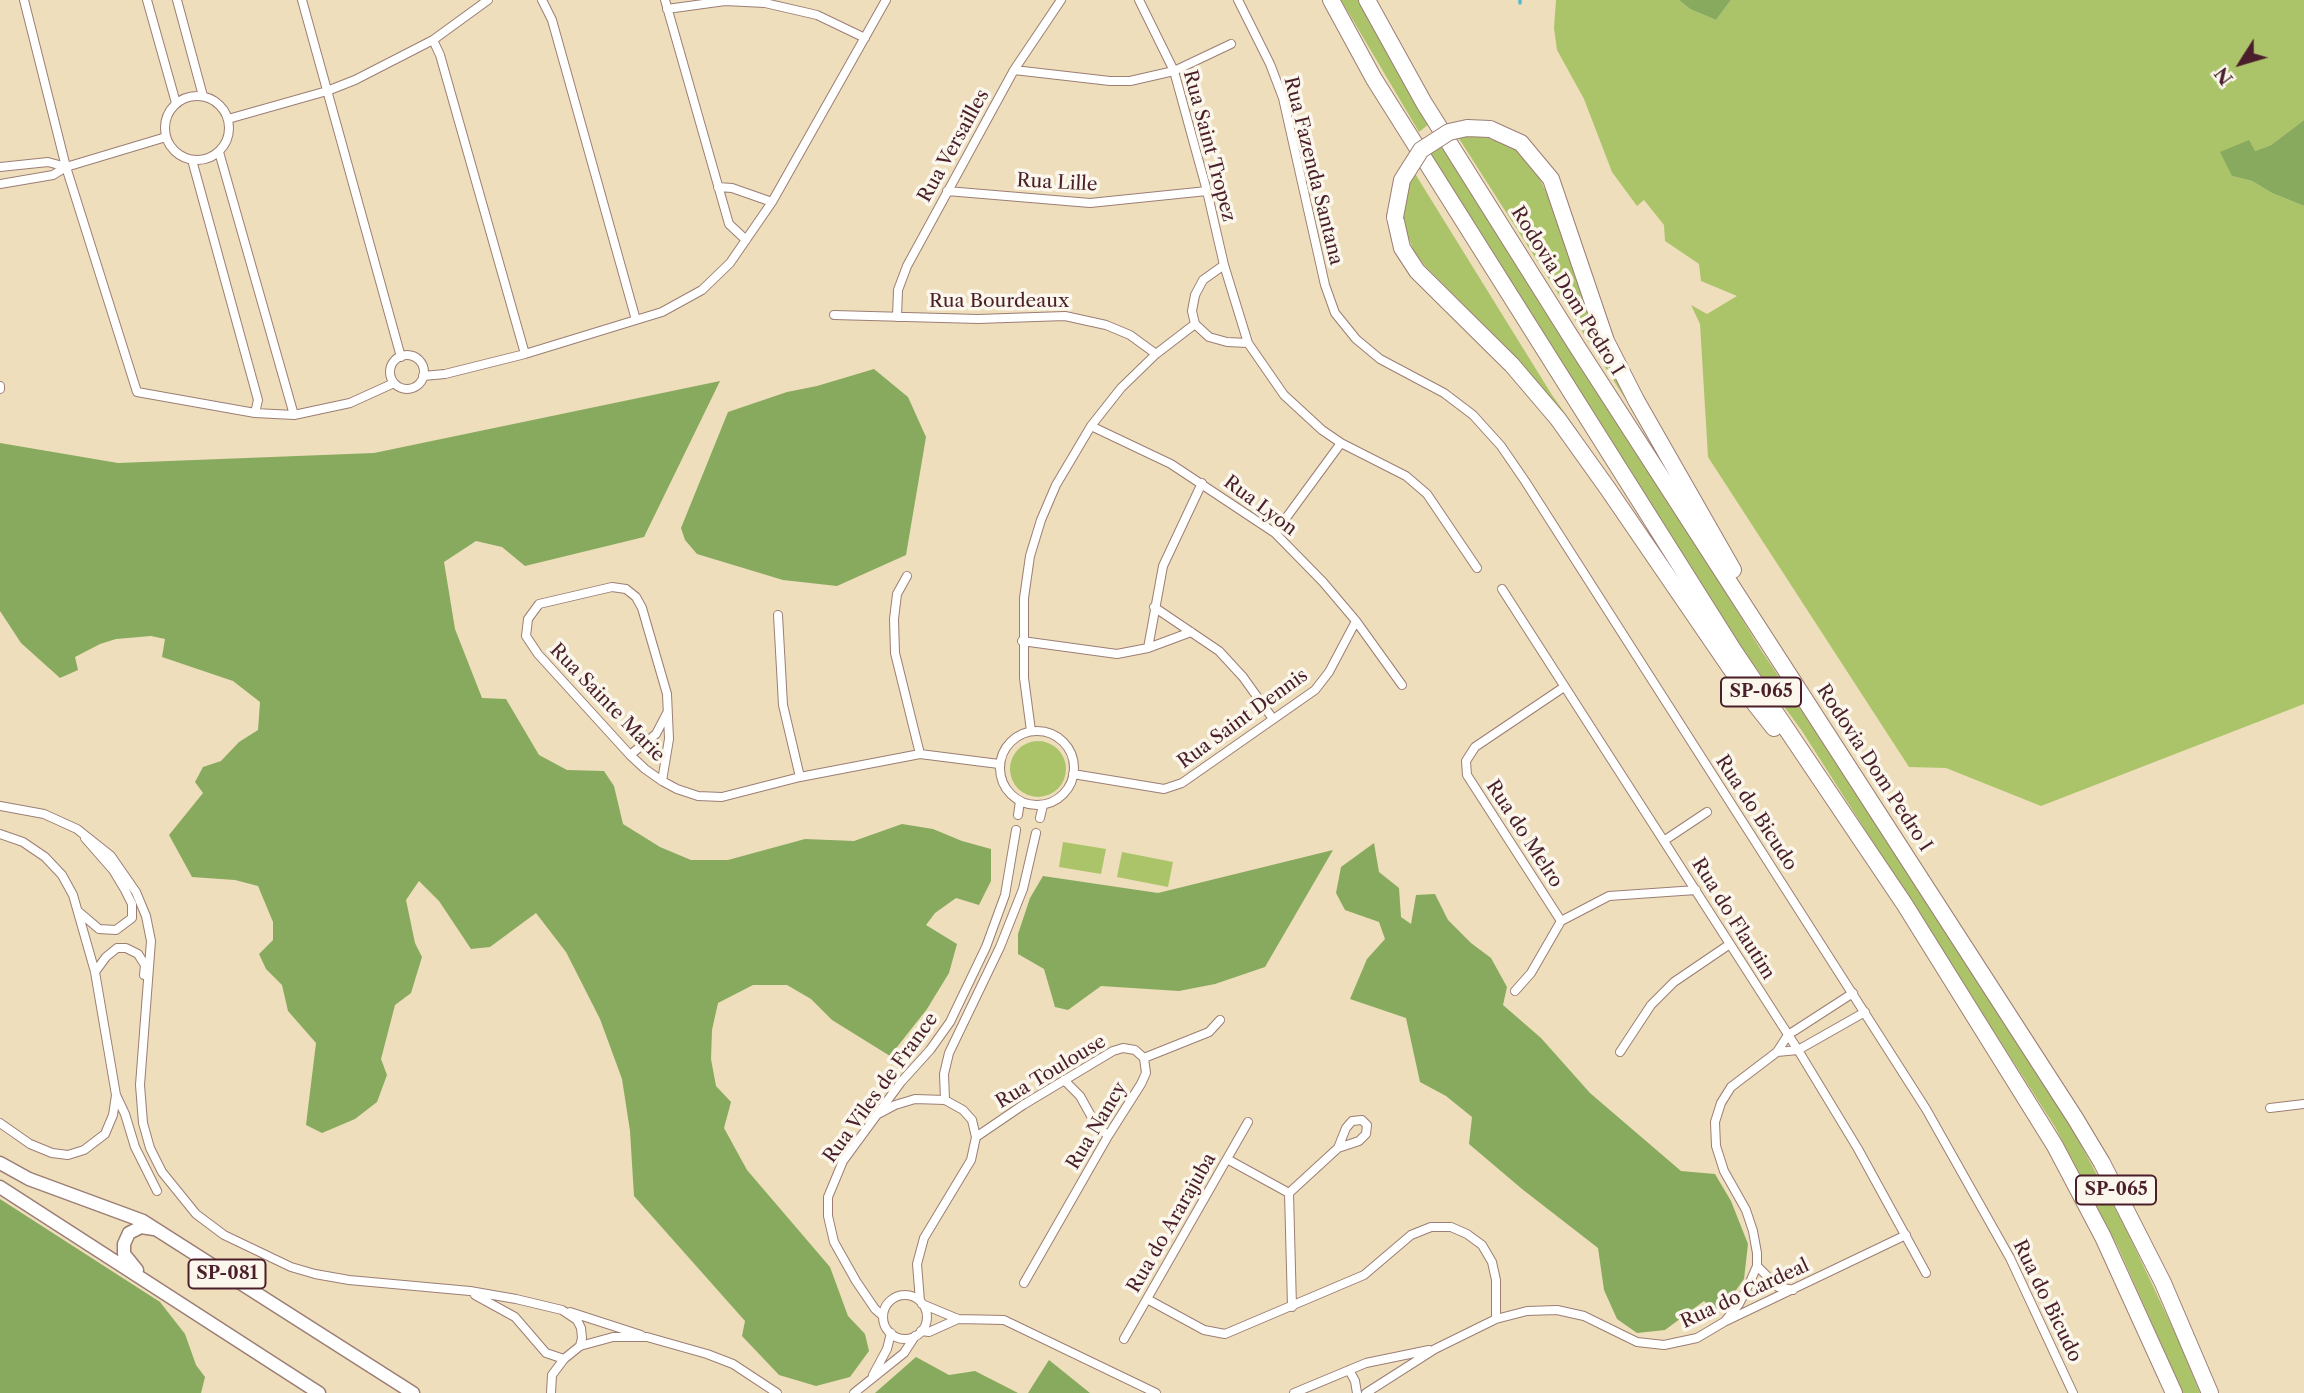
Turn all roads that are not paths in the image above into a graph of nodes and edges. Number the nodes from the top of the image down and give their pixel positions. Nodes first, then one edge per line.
1 (24, 0) edge
2 (147, 0) edge
3 (177, 0) edge
4 (302, 0) edge
5 (488, 0) edge
6 (542, 0) edge
7 (886, 0) edge
8 (1061, 0) edge
9 (1139, 0) edge
10 (1238, 0) edge
11 (1331, 0) edge
12 (1367, 0) edge
13 (666, 5) edge
14 (865, 38) junction
15 (433, 40) junction
16 (1231, 44) dead end
17 (1014, 71) junction
18 (1174, 71) junction
19 (327, 91) junction
20 (203, 96) junction
21 (176, 103) junction
22 (228, 118) junction
23 (166, 137) junction
24 (219, 152) junction
25 (192, 160) junction
26 (0, 167) edge
27 (66, 167) junction
28 (0, 184) edge
29 (718, 187) junction
30 (947, 191) junction
31 (1207, 191) junction
32 (772, 202) junction
33 (746, 240) junction
34 (1224, 265) junction
35 (1335, 313) joint
36 (834, 315) dead end
37 (897, 317) junction
38 (636, 320) junction
39 (1195, 324) junction
40 (1248, 343) junction
41 (525, 354) junction
42 (1156, 354) junction
43 (401, 357) junction
44 (423, 376) junction
45 (394, 383) junction
46 (254, 413) junction
47 (294, 415) junction
48 (1091, 426) junction
49 (1341, 443) junction
50 (1202, 483) junction
51 (1275, 533) junction
52 (1477, 568) dead end
53 (907, 576) dead end
54 (1502, 589) dead end
55 (1154, 607) junction
56 (778, 615) dead end
57 (1356, 621) junction
58 (1191, 632) junction
59 (1022, 641) junction
60 (1149, 648) junction
61 (1402, 685) dead end
62 (1564, 687) junction
63 (668, 710) junction
64 (1814, 712) junction
65 (1273, 719) junction
66 (1031, 731) junction
67 (630, 754) junction
68 (920, 754) junction
69 (999, 764) junction
70 (1073, 774) junction
71 (800, 776) junction
72 (663, 781) junction
73 (1020, 801) junction
74 (1043, 805) junction
75 (0, 806) edge
76 (1707, 812) dead end
77 (1842, 812) junction
78 (1018, 815) dead end
79 (1040, 818) dead end
80 (77, 829) junction
81 (1016, 830) dead end
82 (0, 834) edge
83 (1036, 834) dead end
84 (1665, 841) junction
85 (1696, 890) junction
86 (79, 912) junction
87 (1561, 921) junction
88 (1730, 944) junction
89 (95, 972) junction
90 (1515, 991) dead end
91 (1853, 993) junction
92 (1865, 1012) junction
93 (1220, 1020) dead end
94 (144, 1034) junction
95 (1788, 1035) junction
96 (1798, 1051) junction
97 (1620, 1052) dead end
98 (1777, 1052) junction
99 (1144, 1058) junction
100 (1064, 1080) junction
101 (116, 1094) junction
102 (945, 1100) junction
103 (2304, 1104) edge
104 (2270, 1108) dead end
105 (877, 1115) junction
106 (1248, 1122) dead end
107 (0, 1123) edge
108 (1108, 1136) junction
109 (976, 1137) junction
110 (1338, 1148) dead end
111 (1227, 1160) junction
112 (0, 1163) edge
113 (0, 1188) edge
114 (157, 1191) dead end
115 (1289, 1193) junction
116 (158, 1230) junction
117 (1906, 1235) junction
118 (1757, 1266) junction
119 (1926, 1273) dead end
120 (144, 1278) junction
121 (1024, 1283) dead end
122 (1793, 1290) junction
123 (470, 1291) junction
124 (1147, 1299) junction
125 (921, 1302) junction
126 (1292, 1307) junction
127 (562, 1310) junction
128 (883, 1317) junction
129 (958, 1319) junction
130 (1496, 1320) junction
131 (1724, 1322) junction
132 (891, 1333) junction
133 (918, 1333) junction
134 (647, 1337) junction
135 (1124, 1339) dead end
136 (580, 1346) junction
137 (1435, 1349) junction
138 (564, 1359) junction
139 (1349, 1370) junction
140 (870, 1381) junction
141 (410, 1391) edge
142 (1299, 1392) edge
143 (319, 1393) edge
144 (551, 1393) edge
145 (777, 1393) edge
146 (854, 1393) edge
147 (1156, 1393) edge
148 (1357, 1393) edge
149 (1366, 1393) edge
150 (2073, 1393) edge
151 (2174, 1393) edge
152 (2210, 1393) edge

1 - 27 street
2 - 21 street
3 - 20 street
4 - 19 street
5 - 15 street
6 - 38 street
7 - 14 street
8 - 17 street, Rua Versailles
9 - 18 street, Rua Saint Tropez
10 - 35 street, Rua Fazenda Santana
11 - 77 highway, SP-065
12 - 64 highway, Rodovia Dom Pedro I / SP-065
13 - 14 street
13 - 29 street
14 - 32 street
15 - 19 street
15 - 41 street
16 - 18 street
17 - 18 street
17 - 30 street, Rua Versailles
18 - 31 street, Rua Saint Tropez
19 - 22 street
19 - 43 street
20 - 21 street
20 - 22 street
21 - 23 street
22 - 24 street
23 - 25 street
23 - 27 street
24 - 25 street
24 - 47 street
25 - 46 street
26 - 27 street
27 - 28 street
27 - 46 street
29 - 32 street
29 - 33 street
30 - 31 street, Rua Lille
30 - 37 street, Rua Versailles
31 - 34 street, Rua Saint Tropez
32 - 33 street
33 - 38 street
34 - 39 street
34 - 40 street, Rua Saint Tropez
35 - 91 street, Rua do Bicudo
36 - 37 street, Rua Bourdeaux
37 - 42 street, Rua Bourdeaux
38 - 41 street
39 - 40 street
39 - 42 street
40 - 49 street, Rua Saint Tropez
41 - 44 street
42 - 48 street
43 - 44 street
43 - 45 street
44 - 45 street
45 - 47 street
46 - 47 street
48 - 50 street, Rua Lyon
48 - 59 street
49 - 51 street
49 - 52 street, Rua Saint Tropez
50 - 51 street, Rua Lyon
50 - 55 street
51 - 57 street, Rua Lyon
53 - 68 street
54 - 62 street, Rua do Flautim
55 - 58 street
55 - 60 street
56 - 71 street
57 - 61 street, Rua Lyon
57 - 65 street, Rua Saint Dennis
58 - 60 street
58 - 65 street
59 - 60 street
59 - 66 street
62 - 84 street, Rua do Flautim
62 - 87 street, Rua do Melro
63 - 67 street
63 - 67 street, Rua Sainte Marie
63 - 72 street, Rua Sainte Marie
64 - 77 highway, bridge
64 - 152 highway, Rodovia Dom Pedro I / SP-065
65 - 70 street, Rua Saint Dennis
66 - 69 street
66 - 70 street
67 - 72 street, Rua Sainte Marie
68 - 69 street, Rua Sainte Marie
68 - 71 street, Rua Sainte Marie
69 - 73 street
70 - 74 street
71 - 72 street, Rua Sainte Marie
73 - 74 street
73 - 78 street
74 - 79 street
75 - 80 street
76 - 84 street
77 - 151 highway, SP-065
80 - 86 street
80 - 94 street
81 - 105 street, Rua Viles de France
82 - 86 street
83 - 102 street, Rua Viles de France
84 - 85 street, Rua do Flautim
85 - 87 street
85 - 88 street, Rua do Flautim
86 - 89 street
87 - 90 street
88 - 95 street, Rua do Flautim
88 - 97 street
89 - 94 street
89 - 101 street
91 - 92 street, Rua do Bicudo
91 - 95 street
92 - 96 street
92 - 150 street, Rua do Bicudo
93 - 99 street
94 - 123 street
95 - 96 street, Rua do Flautim
95 - 98 street
96 - 98 street
96 - 117 street, Rua do Flautim
98 - 118 street
99 - 100 street, Rua Toulouse
99 - 108 street, Rua Nancy
100 - 108 street
100 - 109 street, Rua Toulouse
101 - 107 street
101 - 114 street
102 - 105 street
102 - 109 street
103 - 104 street
105 - 128 street, Rua Viles de France
106 - 111 street, Rua do Ararajuba
108 - 121 street, Rua Nancy
109 - 125 street
110 - 115 street
111 - 115 street
111 - 124 street, Rua do Ararajuba
112 - 116 main road, SP-081
113 - 120 main road, SP-081
115 - 126 street
116 - 120 main road
116 - 141 main road, SP-081
117 - 119 street, Rua do Flautim
117 - 122 street, Rua do Cardeal
118 - 122 street
118 - 131 street
120 - 143 main road, SP-081
122 - 131 street, Rua do Cardeal
123 - 127 street
123 - 138 street
124 - 126 street
124 - 135 street, Rua do Ararajuba
125 - 128 street
125 - 129 street
125 - 133 street
126 - 130 street
127 - 134 street
127 - 136 street
128 - 132 street
129 - 133 street
129 - 147 street
130 - 131 street, Rua do Cardeal
130 - 137 street, Rua do Cardeal
132 - 133 street
132 - 140 street
133 - 140 street
134 - 136 street
134 - 145 street
136 - 138 street
137 - 139 street
137 - 149 street
138 - 144 street
139 - 142 street
139 - 148 street
140 - 146 street

